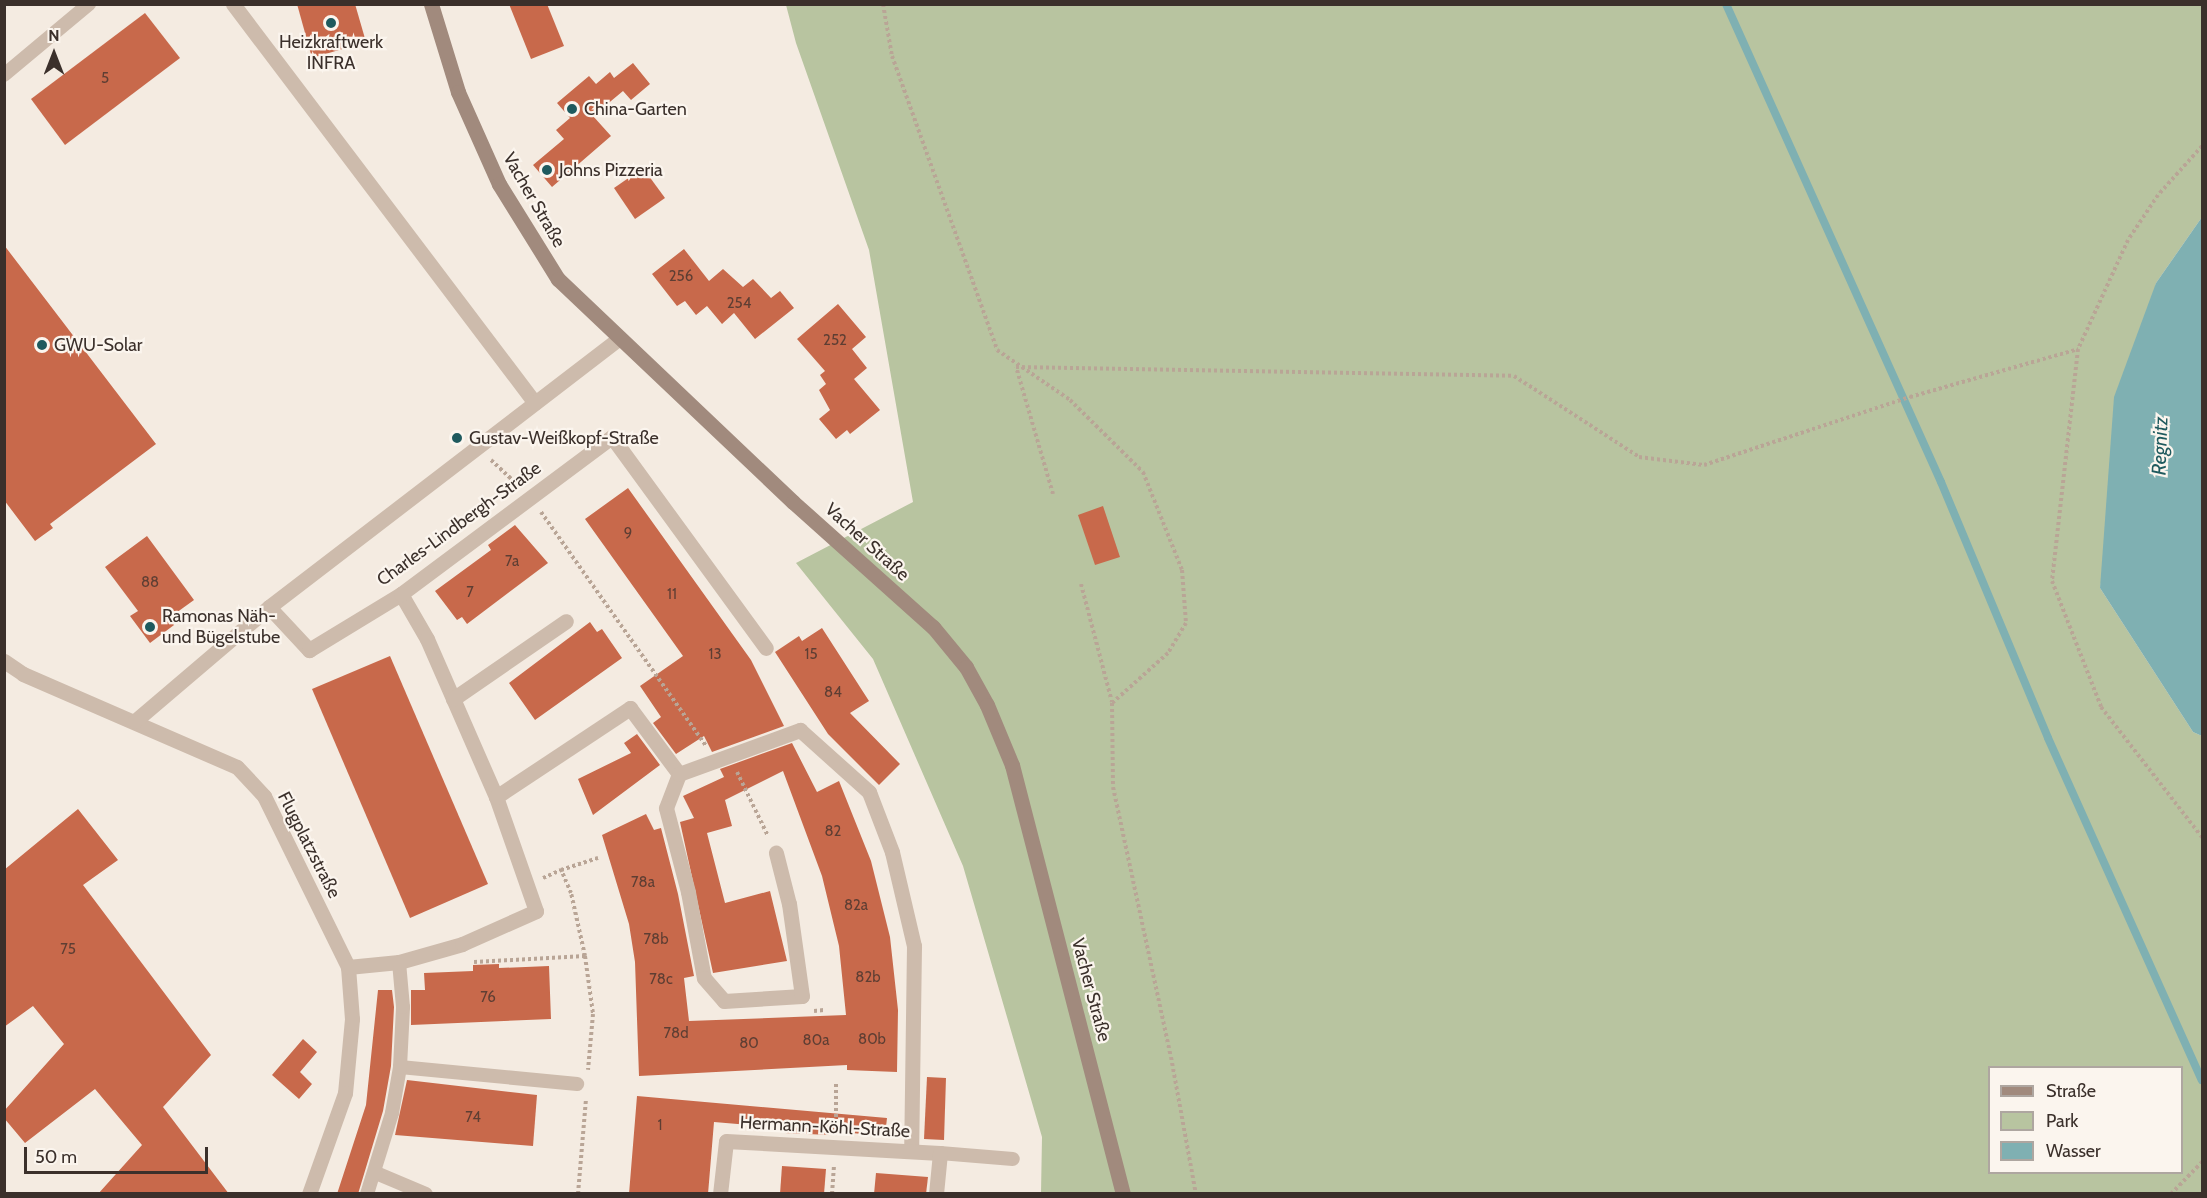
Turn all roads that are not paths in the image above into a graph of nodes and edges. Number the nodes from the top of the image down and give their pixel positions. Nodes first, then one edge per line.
1 (89, 4) edge
2 (233, 4) edge
3 (431, 4) edge
4 (4, 75) edge
5 (618, 339) junction
6 (535, 403) junction
7 (401, 594) junction
8 (269, 606) junction
9 (566, 621) dead end
10 (766, 648) dead end
11 (4, 661) edge
12 (453, 699) junction
13 (135, 722) junction
14 (679, 774) junction
15 (496, 797) junction
16 (776, 853) road end
17 (399, 962) junction
18 (348, 967) junction
19 (400, 1067) junction
20 (584, 1081) road end
21 (911, 1151) junction
22 (940, 1153) junction
23 (1013, 1159) dead end
24 (376, 1173) junction
25 (309, 1194) edge
26 (367, 1194) edge
27 (426, 1194) edge
28 (720, 1194) edge
29 (936, 1194) edge
30 (1123, 1194) edge

1 - 4 lane
2 - 6 street
3 - 5 street, Vacher Straße
5 - 6 street
5 - 30 street, Vacher Straße
6 - 8 street
7 - 8 street, Charles-Lindbergh-Straße
7 - 10 street, Charles-Lindbergh-Straße
7 - 12 street
8 - 13 street
9 - 12 street
11 - 13 street, Flugplatzstraße
12 - 15 street
13 - 18 street, Flugplatzstraße
14 - 15 street
14 - 16 street
14 - 21 street
15 - 17 street
17 - 18 street
17 - 19 lane
18 - 25 street, Flugplatzstraße
19 - 20 lane
19 - 24 lane
21 - 22 street, Hermann-Köhl-Straße
21 - 28 street, Hermann-Köhl-Straße
22 - 23 lane, Hermann-Köhl-Straße
22 - 29 street
24 - 26 lane
24 - 27 lane

